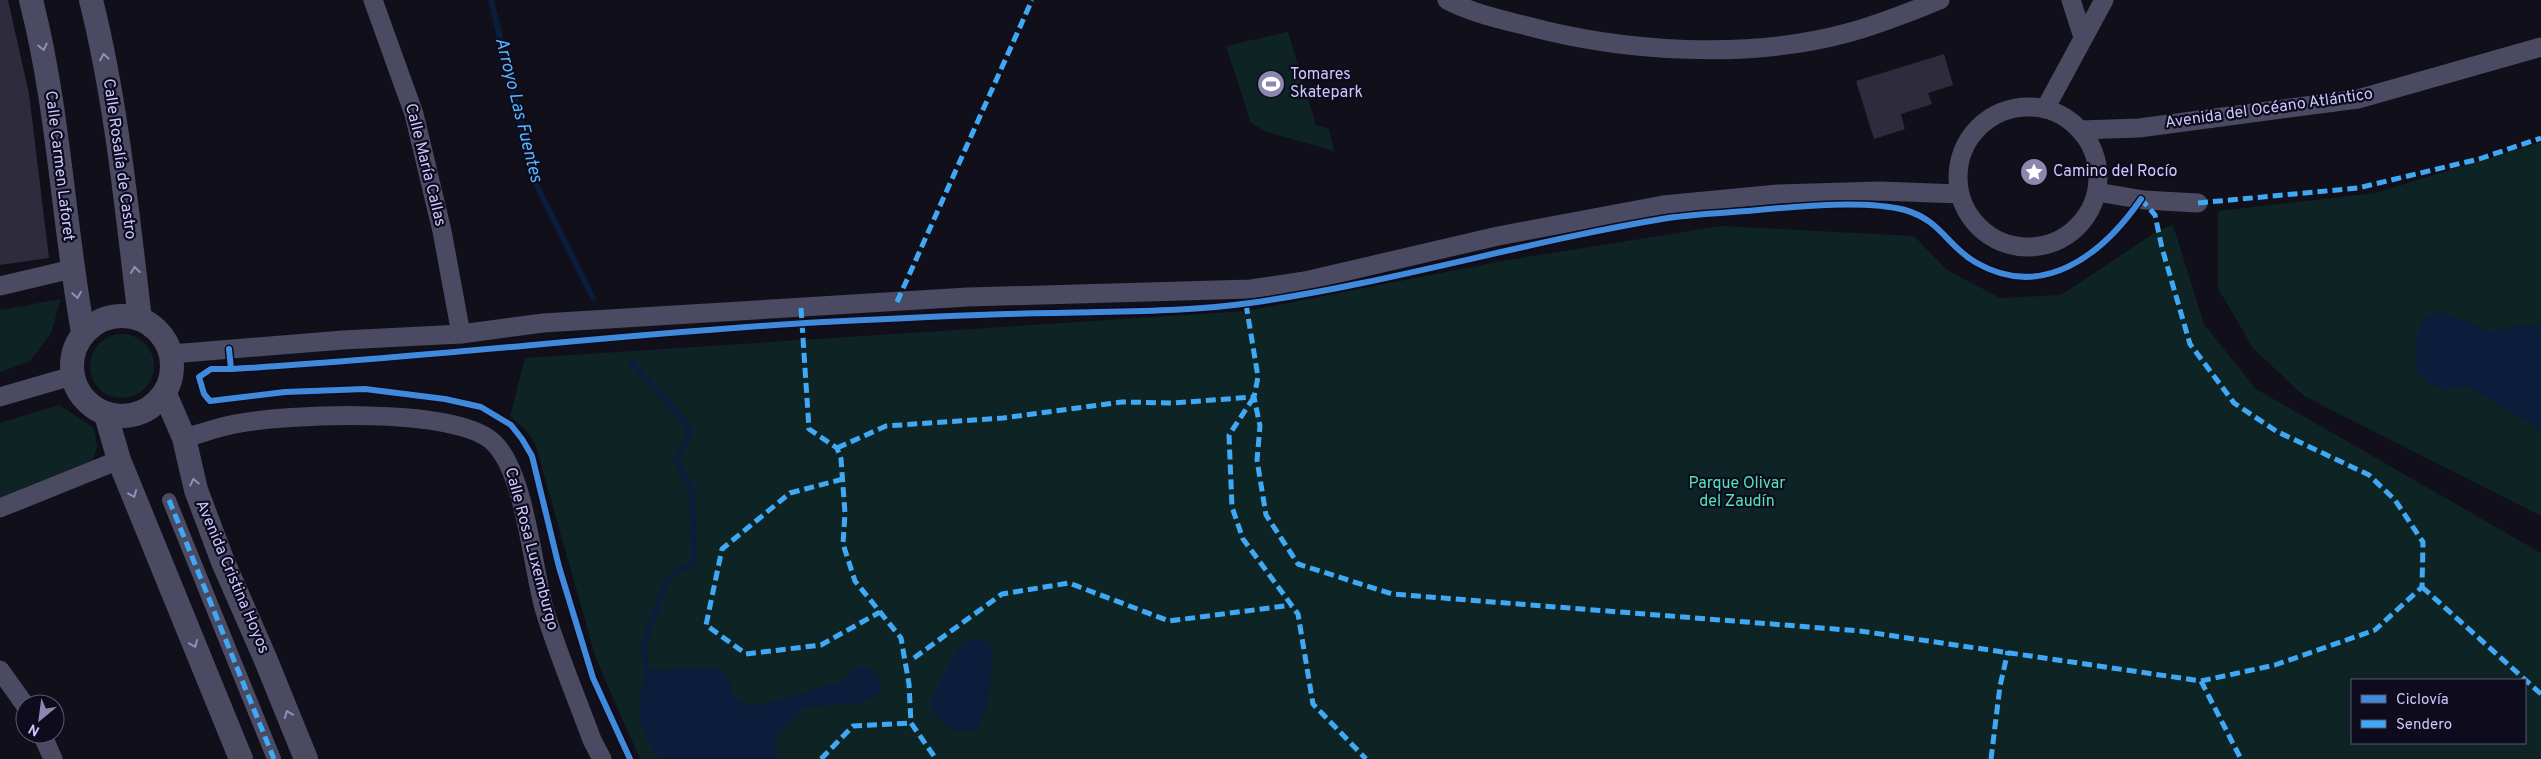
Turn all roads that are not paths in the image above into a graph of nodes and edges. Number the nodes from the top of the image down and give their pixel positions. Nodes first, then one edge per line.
1 (31, 0) edge
2 (91, 0) edge
3 (373, 0) edge
4 (1447, 0) edge
5 (1940, 0) edge
6 (2071, 0) edge
7 (2104, 0) edge
8 (2083, 37) junction
9 (2541, 47) edge
10 (2045, 109) junction
11 (2080, 130) junction
12 (2097, 192) junction
13 (1960, 194) junction
14 (2198, 203) dead end
15 (72, 269) junction
16 (0, 286) edge
17 (140, 319) junction
18 (83, 332) junction
19 (461, 334) junction
20 (171, 354) junction
21 (72, 376) junction
22 (165, 394) junction
23 (0, 397) edge
24 (106, 414) junction
25 (184, 438) junction
26 (119, 460) junction
27 (169, 500) dead end
28 (0, 508) edge
29 (0, 670) edge
30 (17, 694) edge
31 (46, 744) edge
32 (53, 759) edge
33 (241, 759) edge
34 (274, 759) edge
35 (306, 759) edge
36 (602, 759) edge

1 -> 15 street, Calle Carmen Laforet
17 -> 2 street, Calle Rosalía de Castro
3 - 19 street, Calle María Callas
4 - 5 street
6 - 8 street
7 - 8 street
8 - 10 street
9 - 11 street, Avenida del Océano Atlántico
10 - 11 street
10 - 13 street
11 - 12 street
12 - 13 street
12 - 14 street
13 - 19 street
15 - 16 street
15 -> 18 street, Calle Carmen Laforet
17 - 18 street
17 - 20 street
18 - 21 street
19 - 20 street
20 - 22 street
21 - 23 street
21 - 24 street
22 - 24 street
22 - 25 street, Avenida Cristina Hoyos
24 - 26 street
35 -> 25 street, Avenida Cristina Hoyos
25 - 36 street, Calle Rosa Luxemburgo
26 - 28 street
26 -> 33 street
27 - 34 street
29 - 30 street
31 - 32 street

